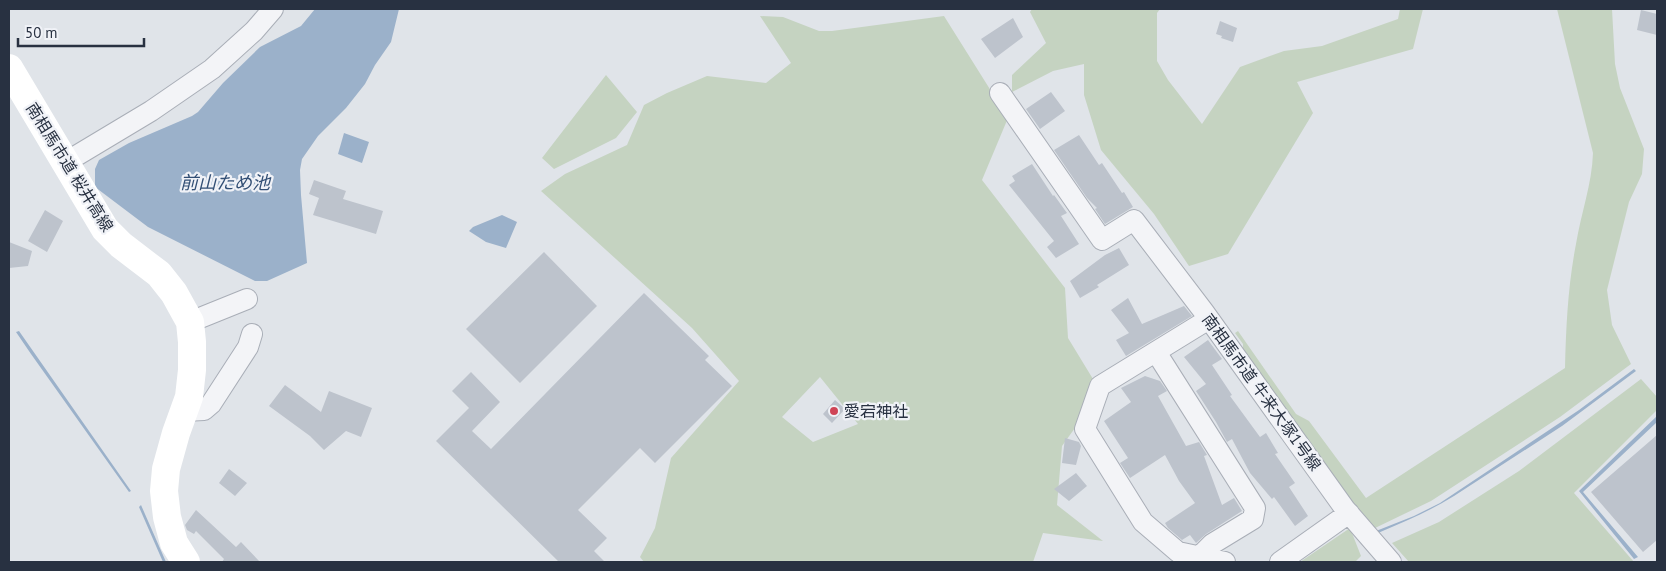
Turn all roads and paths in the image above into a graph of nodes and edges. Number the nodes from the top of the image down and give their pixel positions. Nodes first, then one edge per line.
1 (273, 9) edge
2 (9, 68) edge
3 (1000, 93) dead end
4 (66, 162) junction
5 (247, 299) dead end
6 (1209, 319) junction
7 (190, 322) junction
8 (252, 334) dead end
9 (1156, 352) junction
10 (184, 411) junction
11 (1349, 513) junction
12 (1199, 557) junction
13 (186, 562) edge
14 (1225, 562) edge
15 (1280, 562) edge
16 (1392, 562) edge

1 - 4 street
2 - 4 street, 南相馬市道 桜井高線
3 - 6 street, 南相馬市道 牛来大塚1号線
4 - 7 street, 南相馬市道 桜井高線
5 - 7 street
6 - 9 street
6 - 11 street, 南相馬市道 牛来大塚1号線
7 - 10 street, 南相馬市道 桜井高線
8 - 10 street
9 - 12 street
9 - 12 street
10 - 13 street, 南相馬市道 桜井高線
11 - 15 street
11 - 16 street, 南相馬市道 牛来大塚1号線
12 - 14 street

